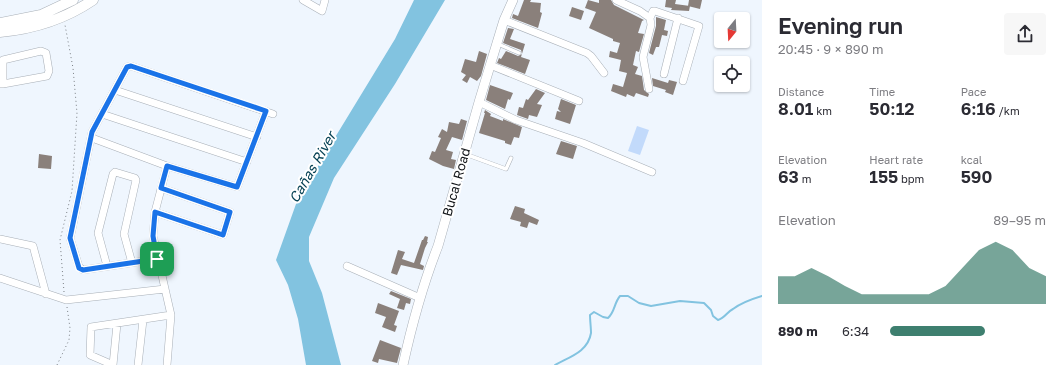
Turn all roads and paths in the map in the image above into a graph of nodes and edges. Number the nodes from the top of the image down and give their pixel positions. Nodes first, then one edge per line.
1 (73, 0) edge
2 (93, 0) edge
3 (303, 0) edge
4 (325, 0) edge
5 (513, 0) edge
6 (616, 0) edge
7 (629, 3) edge
8 (63, 17) junction
9 (650, 18) junction
10 (678, 18) junction
11 (504, 20) junction
12 (0, 23) edge
13 (0, 32) edge
14 (497, 44) junction
15 (519, 53) dead end
16 (490, 65) junction
17 (604, 73) dead end
18 (664, 74) dead end
19 (683, 81) dead end
20 (2, 84) edge
21 (649, 89) dead end
22 (115, 90) junction
23 (579, 101) dead end
24 (478, 102) junction
25 (102, 114) junction
26 (257, 137) junction
27 (92, 138) junction
28 (464, 154) junction
29 (511, 158) dead end
30 (247, 162) junction
31 (167, 166) junction
32 (652, 172) dead end
33 (161, 188) junction
34 (155, 212) junction
35 (0, 239) edge
36 (157, 259) junction
37 (132, 263) junction
38 (106, 266) junction
39 (347, 266) dead end
40 (0, 278) edge
41 (165, 289) junction
42 (46, 294) junction
43 (420, 298) junction
44 (66, 300) junction
45 (171, 316) junction
46 (143, 320) junction
47 (116, 324) junction
48 (57, 365) edge
49 (138, 365) edge
50 (167, 365) edge
51 (403, 365) edge

1 - 12 main road
2 - 8 main road
3 - 4 street
5 - 11 street, Bucal Road
6 - 7 street
7 - 9 street
8 - 13 main road
8 - 44 path
9 - 10 street
9 - 21 street
10 - 18 street
10 - 19 street
11 - 14 street, Bucal Road
11 - 17 street
14 - 15 lane
14 - 16 street, Bucal Road
16 - 23 street
16 - 24 street, Bucal Road
20 - 20 street
22 - 25 street
22 - 26 street
22 - 26 street
24 - 28 street, Bucal Road
24 - 32 street
25 - 27 street
25 - 30 street
26 - 30 street
27 - 31 street
27 - 38 street
28 - 29 lane
28 - 43 street, Bucal Road
30 - 31 street
31 - 33 street
33 - 34 street
33 - 34 street
34 - 36 street
35 - 42 street
36 - 37 street
36 - 41 street
37 - 38 street
37 - 38 street
39 - 43 street
40 - 42 street
41 - 44 street
41 - 45 street
42 - 44 street
43 - 51 street, Bucal Road
44 - 48 path
45 - 46 street
45 - 50 street
46 - 47 street
46 - 49 street
47 - 47 street

